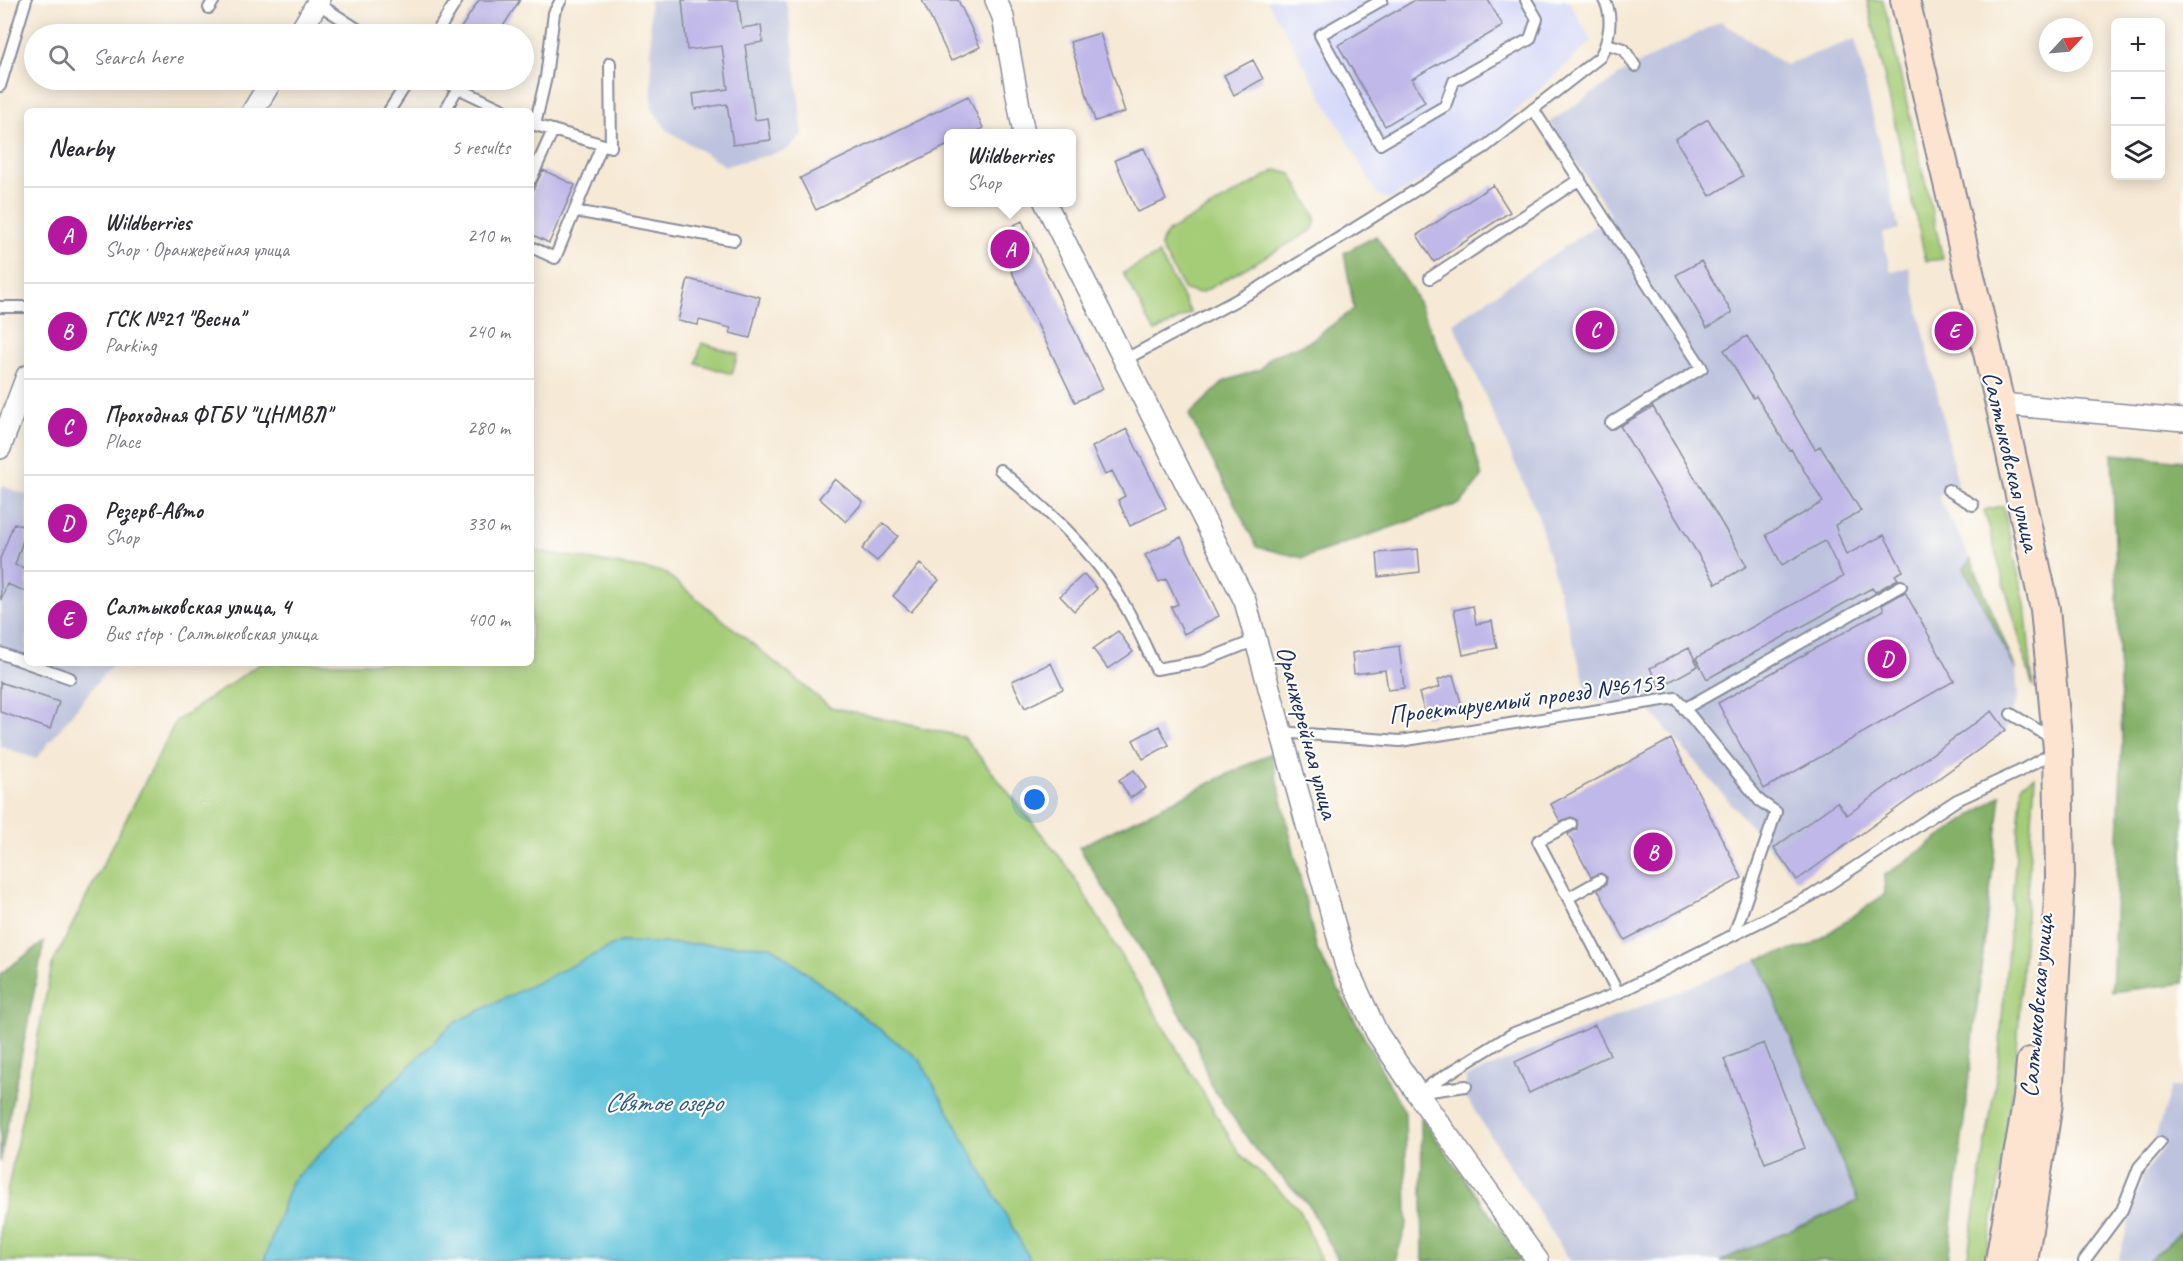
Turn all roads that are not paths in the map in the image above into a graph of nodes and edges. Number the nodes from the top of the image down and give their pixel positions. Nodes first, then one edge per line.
1 (26, 0) edge
2 (457, 0) edge
3 (561, 0) edge
4 (996, 0) edge
5 (1382, 0) edge
6 (1526, 0) edge
7 (1604, 0) edge
8 (1905, 0) edge
9 (318, 2) edge
10 (305, 24) edge
11 (350, 24) edge
12 (442, 24) edge
13 (1607, 44) junction
14 (609, 63) dead end
15 (1635, 66) dead end
16 (0, 86) edge
17 (266, 90) edge
18 (403, 90) edge
19 (456, 90) edge
20 (464, 90) edge
21 (255, 108) edge
22 (391, 108) edge
23 (447, 108) edge
24 (500, 108) edge
25 (1533, 109) junction
26 (534, 120) edge
27 (534, 124) edge
28 (1023, 129) edge
29 (552, 130) junction
30 (602, 145) junction
31 (534, 172) edge
32 (1580, 179) junction
33 (1048, 207) edge
34 (575, 211) junction
35 (734, 240) dead end
36 (534, 248) edge
37 (1430, 278) dead end
38 (0, 307) edge
39 (24, 307) edge
40 (1124, 360) junction
41 (24, 384) edge
42 (2000, 404) junction
43 (2183, 420) edge
44 (1611, 423) dead end
45 (0, 445) edge
46 (1000, 470) dead end
47 (1948, 490) dead end
48 (1973, 505) dead end
49 (1901, 586) dead end
50 (1256, 640) junction
51 (0, 654) edge
52 (24, 662) edge
53 (36, 666) edge
54 (70, 678) dead end
55 (1684, 709) junction
56 (2011, 714) dead end
57 (1280, 732) junction
58 (2058, 745) junction
59 (1571, 824) dead end
60 (1600, 880) dead end
61 (1568, 898) junction
62 (1734, 935) junction
63 (1618, 993) junction
64 (1466, 1086) dead end
65 (1417, 1093) junction
66 (2160, 1143) dead end
67 (1538, 1261) edge
68 (2000, 1261) edge
69 (2023, 1261) edge
70 (2084, 1261) edge

1 - 16 lane
2 - 12 lane
3 - 26 lane
4 - 28 street
5 - 6 lane
7 - 13 lane
8 - 42 main road, Салтыковская улица
9 - 10 street
9 - 11 lane
13 - 15 lane
13 - 25 lane
14 - 30 lane
17 - 21 street
18 - 22 lane
19 - 23 lane
20 - 24 lane
25 - 32 lane
25 - 40 lane
27 - 29 lane
29 - 30 lane
29 - 31 lane
30 - 34 lane
32 - 37 lane
32 - 44 lane
33 - 40 street, Оранжерейная улица
34 - 35 lane
34 - 36 lane
38 - 39 lane
40 - 50 street, Оранжерейная улица
41 - 45 street
42 - 43 street
42 - 58 main road, Салтыковская улица
46 - 50 lane
47 - 48 lane
49 - 55 lane
50 - 57 street, Оранжерейная улица
51 - 52 lane
53 - 54 lane
55 - 57 lane, Проектируемый проезд №6153
55 - 62 lane, Проектируемый проезд №6153
56 - 58 lane
57 - 65 street, Оранжерейная улица
58 - 62 lane
58 - 68 main road, Салтыковская улица
58 - 69 main road, Салтыковская улица
59 - 61 lane
60 - 61 lane
61 - 63 lane
62 - 63 lane
63 - 65 lane
64 - 65 lane
65 - 67 street, Оранжерейная улица
66 - 70 lane

